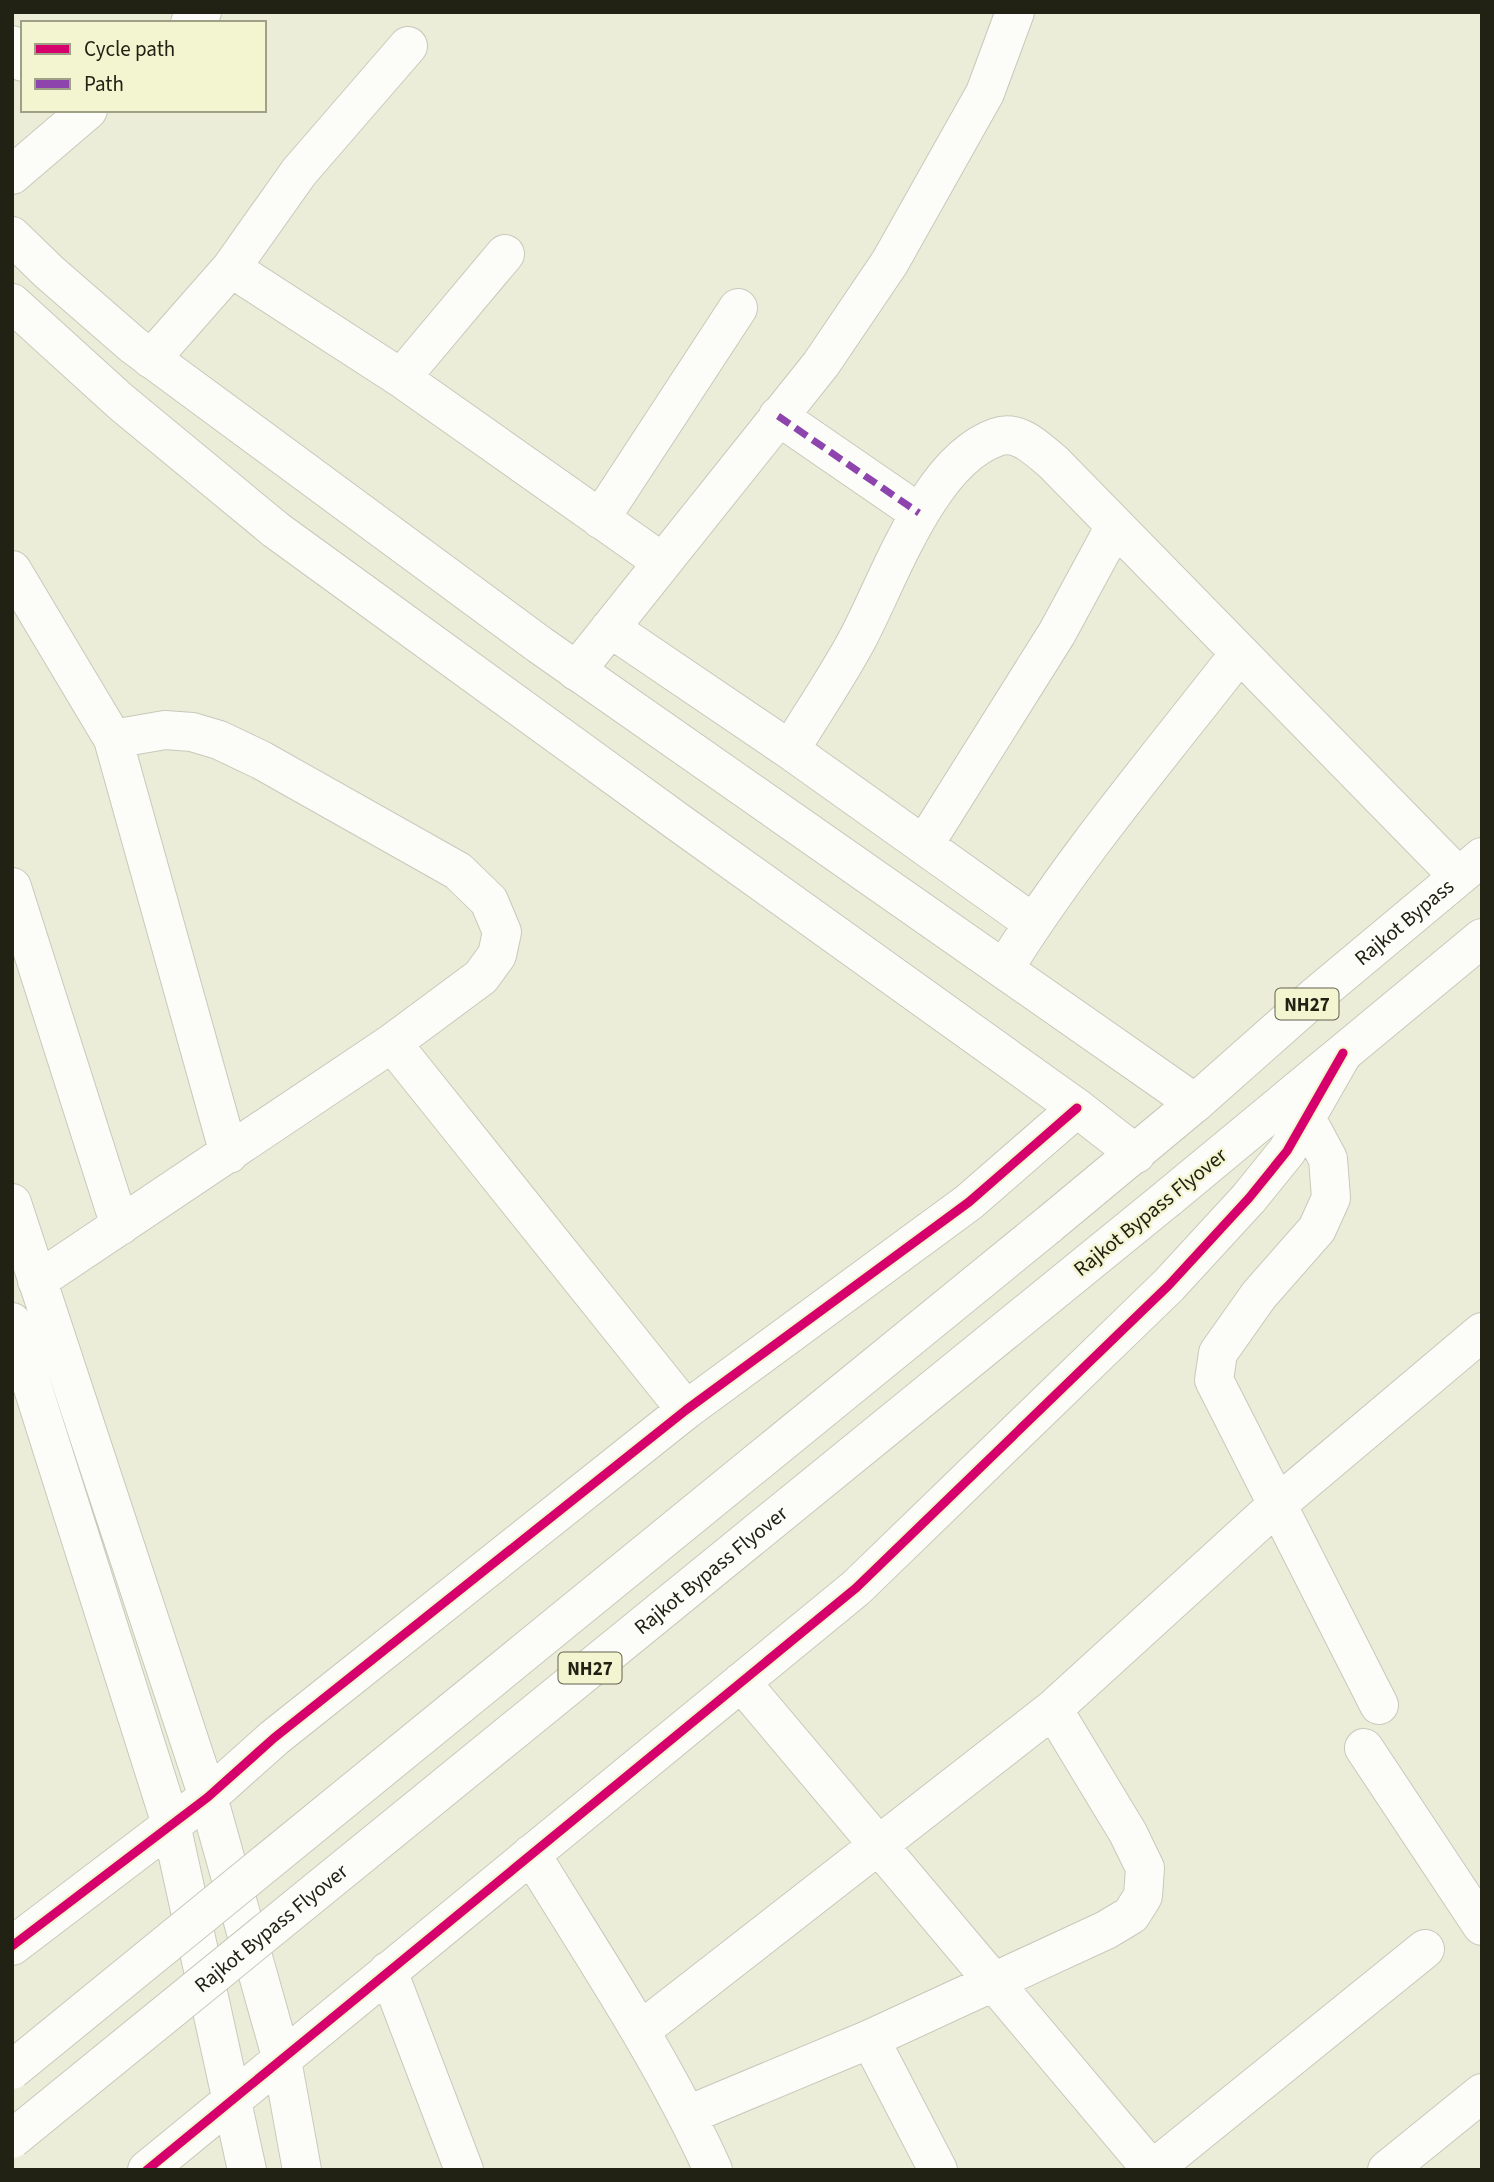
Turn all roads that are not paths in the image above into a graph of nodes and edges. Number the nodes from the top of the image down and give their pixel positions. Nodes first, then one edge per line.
1 (1015, 12) edge
2 (408, 46) dead end
3 (78, 113) edge
4 (12, 175) edge
5 (12, 236) edge
6 (505, 254) dead end
7 (231, 268) junction
8 (12, 303) edge
9 (738, 308) dead end
10 (151, 359) junction
11 (401, 378) junction
12 (778, 416) junction
13 (919, 513) junction
14 (600, 519) junction
15 (1115, 526) junction
16 (662, 562) junction
17 (13, 573) edge
18 (610, 628) junction
19 (1239, 654) junction
20 (576, 671) junction
21 (113, 739) junction
22 (790, 750) junction
23 (924, 845) junction
24 (1470, 867) edge
25 (12, 887) edge
26 (1032, 923) junction
27 (1482, 938) edge
28 (1004, 969) junction
29 (392, 1043) junction
30 (1343, 1053) junction
31 (1195, 1103) junction
32 (1077, 1108) junction
33 (1306, 1118) junction
34 (229, 1154) junction
35 (1136, 1154) junction
36 (12, 1203) edge
37 (120, 1226) junction
38 (37, 1281) junction
39 (12, 1322) edge
40 (1482, 1332) edge
41 (686, 1410) junction
42 (1278, 1504) junction
43 (741, 1682) junction
44 (1379, 1705) dead end
45 (1053, 1709) junction
46 (1364, 1748) dead end
47 (208, 1797) junction
48 (172, 1824) junction
49 (879, 1845) junction
50 (531, 1854) junction
51 (1482, 1926) edge
52 (12, 1945) edge
53 (1425, 1949) dead end
54 (388, 1971) junction
55 (993, 1981) junction
56 (640, 2031) junction
57 (870, 2039) junction
58 (282, 2060) junction
59 (12, 2070) edge
60 (1482, 2093) edge
61 (232, 2101) junction
62 (688, 2115) junction
63 (12, 2139) edge
64 (147, 2170) edge
65 (247, 2170) edge
66 (302, 2170) edge
67 (464, 2170) edge
68 (713, 2170) edge
69 (938, 2170) edge
70 (1152, 2170) edge
71 (1387, 2170) edge

1 - 12 main road
2 - 7 main road
3 - 4 main road
5 - 10 main road
6 - 11 main road
7 - 10 main road
7 - 11 main road
8 - 32 main road
9 - 14 main road
10 - 20 main road
11 - 14 main road
12 - 13 main road
12 - 16 main road
13 - 15 main road
13 - 22 main road
14 - 16 main road
15 - 19 main road
15 - 23 main road
16 - 18 main road
17 - 21 main road
18 - 20 main road
18 - 22 main road
19 - 24 main road
19 - 26 main road
20 - 28 main road
21 - 29 main road
21 - 34 main road
22 - 23 main road
23 - 26 main road
24 - 31 main road, Rajkot Bypass / NH27
25 - 37 main road
26 - 28 main road
27 - 30 main road, NH27
28 - 31 main road
29 - 34 main road
29 - 41 main road
30 - 33 main road
30 - 63 main road, Rajkot Bypass Flyover / NH27, bridge
31 - 35 main road, Rajkot Bypass / NH27
32 - 35 main road
32 - 41 main road
33 - 42 main road
33 - 43 main road
34 - 37 main road
35 - 59 main road, NH27, bridge
36 - 38 main road
37 - 38 main road
38 - 47 main road
39 - 48 main road
40 - 42 main road
41 - 47 main road
42 - 44 main road
42 - 45 main road
43 - 49 main road
43 - 50 main road
45 - 49 main road
45 - 55 main road
46 - 51 main road
47 - 48 main road
47 - 58 main road
48 - 52 main road
48 - 61 main road
49 - 55 main road
49 - 56 main road
50 - 54 main road
50 - 56 main road
53 - 70 main road
54 - 58 main road
54 - 67 main road
55 - 57 main road
55 - 70 main road
56 - 62 main road
57 - 62 main road
57 - 69 main road
58 - 61 main road
58 - 66 main road
60 - 71 main road
61 - 64 main road
61 - 65 main road
62 - 68 main road

